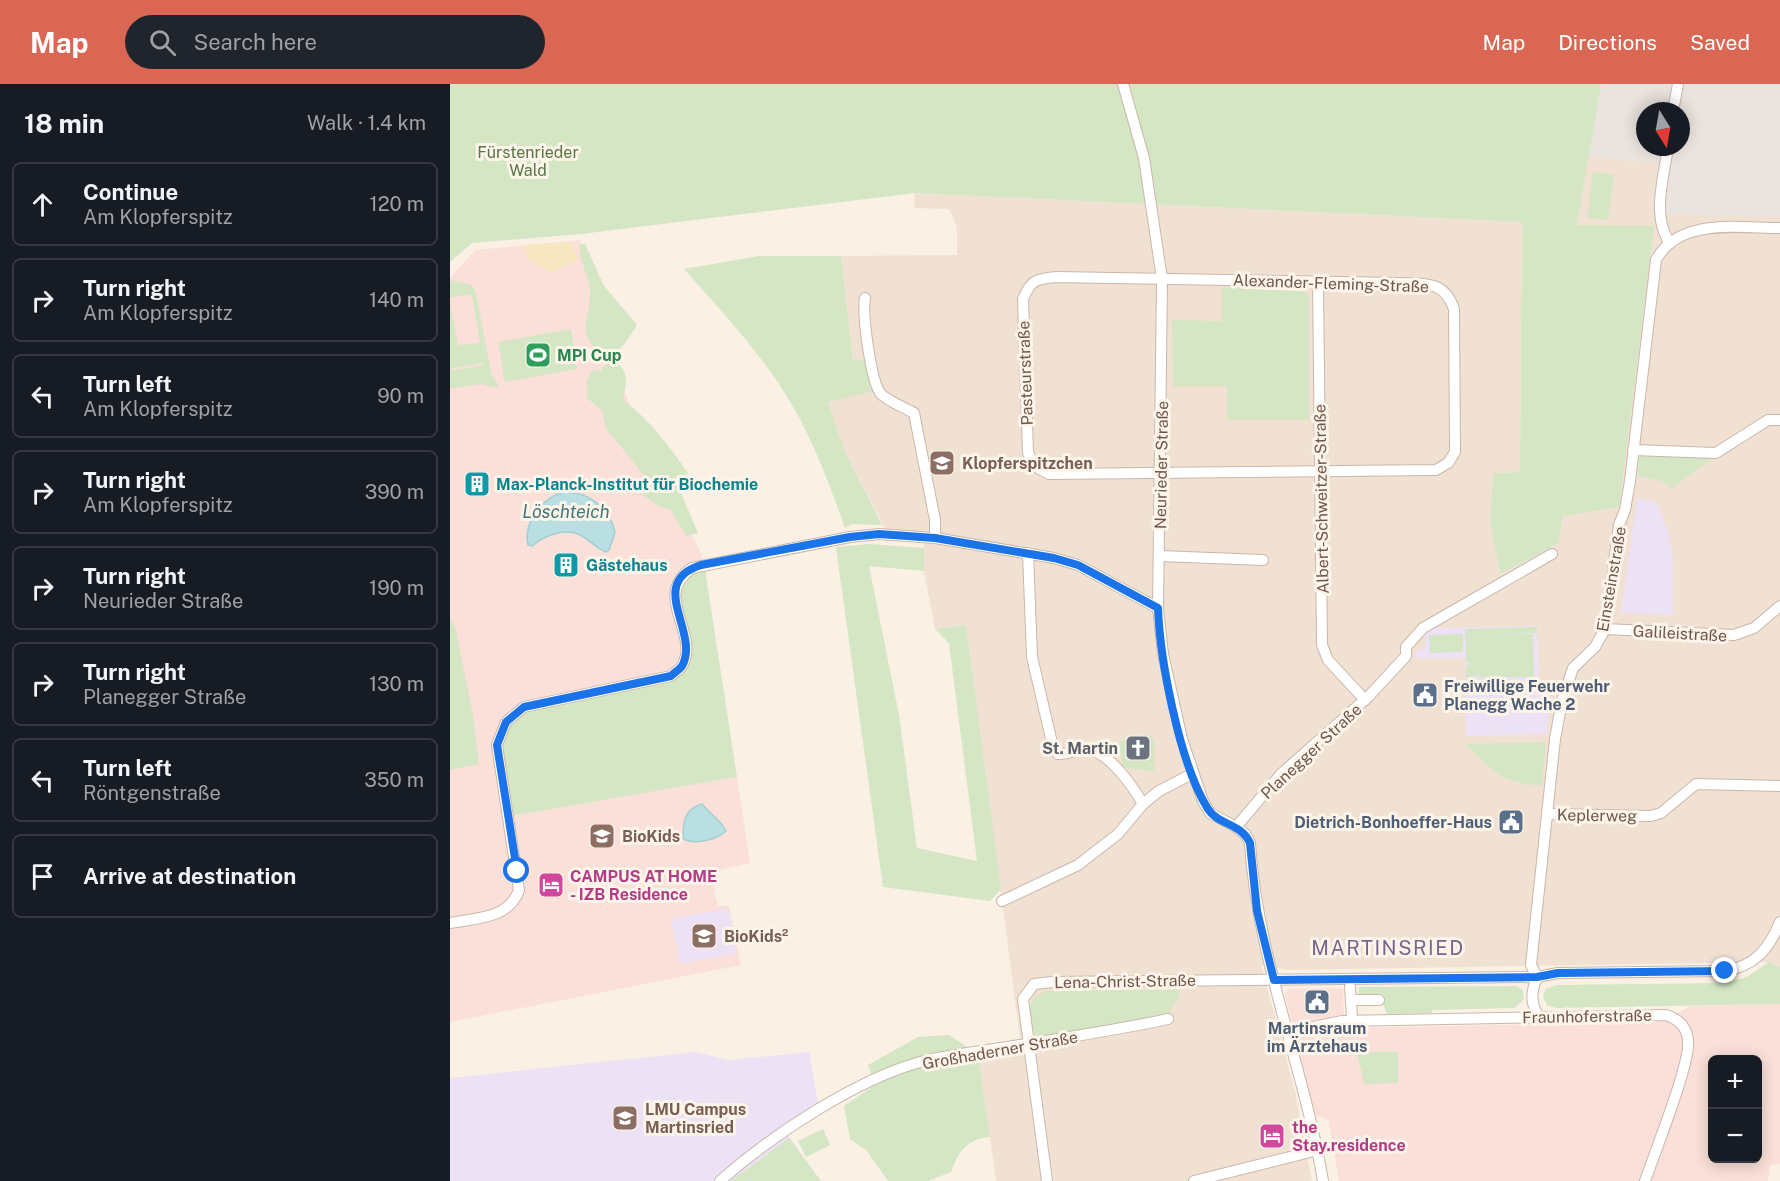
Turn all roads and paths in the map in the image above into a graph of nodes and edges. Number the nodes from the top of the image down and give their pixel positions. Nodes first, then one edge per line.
1 (1123, 84) edge
2 (1678, 84) edge
3 (1675, 102) edge
4 (1667, 156) edge
5 (1780, 228) edge
6 (1670, 243) junction
7 (1162, 279) junction
8 (1318, 282) junction
9 (865, 298) dead end
10 (1780, 420) edge
11 (1633, 450) junction
12 (1320, 472) junction
13 (1161, 473) junction
14 (935, 538) junction
15 (1028, 553) junction
16 (1552, 554) dead end
17 (1160, 556) junction
18 (1263, 560) dead end
19 (1780, 606) edge
20 (1158, 608) junction
21 (1605, 629) junction
22 (1365, 700) junction
23 (1192, 774) junction
24 (1780, 786) edge
25 (1143, 804) junction
26 (1547, 814) junction
27 (1236, 827) junction
28 (1002, 901) dead end
29 (1780, 922) edge
30 (450, 923) edge
31 (1537, 977) junction
32 (1274, 980) junction
33 (1350, 987) dead end
34 (1351, 1000) junction
35 (1539, 1017) junction
36 (1168, 1019) dead end
37 (1395, 1020) junction
38 (1352, 1026) junction
39 (1291, 1029) junction
40 (1029, 1044) junction
41 (1318, 1150) junction
42 (720, 1181) edge
43 (1047, 1181) edge
44 (1194, 1181) edge
45 (1323, 1181) edge
46 (1645, 1181) edge

1 - 7 street, Neurieder Straße
2 - 3 street
4 - 6 street
5 - 6 street
6 - 11 street, Einsteinstraße
7 - 8 street, Alexander-Fleming-Straße
7 - 13 street, Neurieder Straße
7 - 13 street, Pasteurstraße
8 - 12 street, Albert-Schweitzer-Straße
8 - 12 street, Alexander-Fleming-Straße
9 - 14 street
10 - 11 street
11 - 21 street, Einsteinstraße
12 - 13 street, Pasteurstraße
12 - 22 street, Albert-Schweitzer-Straße
13 - 17 street, Neurieder Straße
14 - 15 street
14 - 30 street
15 - 20 street
15 - 25 street
16 - 22 street, Planegger Straße
17 - 18 street
17 - 20 street, Neurieder Straße
19 - 21 street, Galileistraße
20 - 23 street, Neurieder Straße
21 - 26 street, Einsteinstraße
22 - 27 street, Planegger Straße
23 - 25 street
23 - 27 street, Neurieder Straße
24 - 26 street, Keplerweg
25 - 28 street
26 - 31 street, Einsteinstraße
27 - 32 street
29 - 31 street
31 - 32 street
31 - 35 street, Einsteinstraße
32 - 39 street
32 - 40 street, Lena-Christ-Straße
33 - 34 street
34 - 37 street
34 - 38 street
35 - 37 street, Fraunhoferstraße
35 - 46 street, Fraunhoferstraße
36 - 40 street, Großhaderner Straße
37 - 38 street, Fraunhoferstraße
38 - 39 street, Fraunhoferstraße
39 - 41 street
40 - 42 street, Großhaderner Straße
40 - 43 street, Lena-Christ-Straße
41 - 44 street
41 - 45 street

